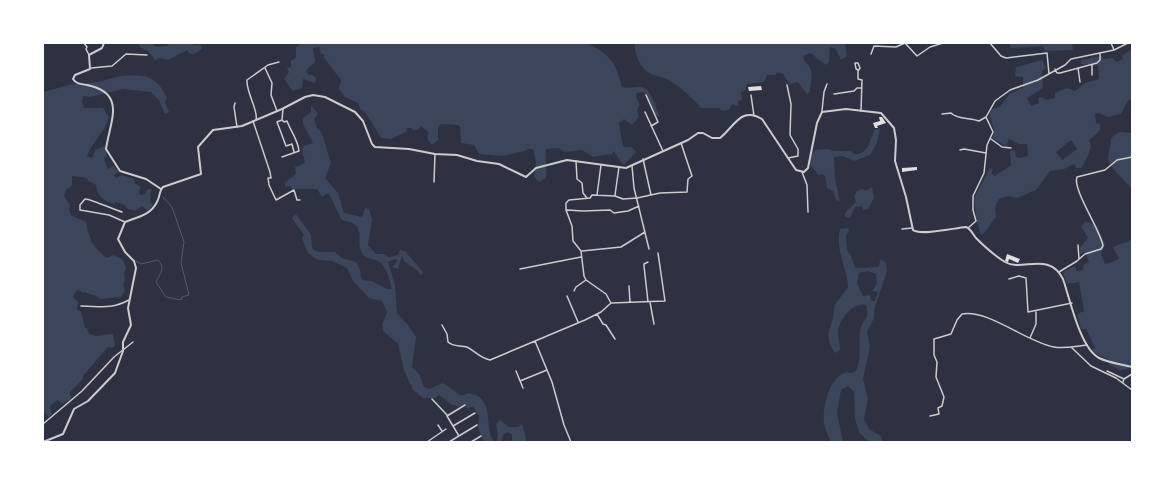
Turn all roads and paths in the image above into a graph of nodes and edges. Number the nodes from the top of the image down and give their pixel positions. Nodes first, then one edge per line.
1 (84, 43) edge
2 (104, 43) edge
3 (931, 43) edge
4 (943, 43) edge
5 (951, 43) edge
6 (958, 43) edge
7 (990, 43) edge
8 (1111, 43) edge
9 (1127, 43) edge
10 (932, 46) junction
11 (1114, 50) junction
12 (1100, 53) junction
13 (871, 54) dead end
14 (89, 55) junction
15 (147, 55) dead end
16 (279, 62) dead end
17 (1092, 64) junction
18 (91, 68) junction
19 (265, 68) junction
20 (1078, 68) junction
21 (1055, 69) junction
22 (858, 70) dead end
23 (1049, 74) junction
24 (1092, 75) dead end
25 (1080, 82) dead end
26 (827, 84) dead end
27 (787, 86) dead end
28 (862, 88) junction
29 (834, 94) dead end
30 (646, 95) dead end
31 (751, 95) dead end
32 (235, 103) dead end
33 (282, 109) junction
34 (277, 111) junction
35 (861, 111) junction
36 (645, 112) dead end
37 (822, 112) junction
38 (942, 114) dead end
39 (754, 116) junction
40 (986, 117) junction
41 (282, 120) junction
42 (255, 121) junction
43 (651, 126) junction
44 (237, 127) junction
45 (991, 139) junction
46 (681, 143) junction
47 (1011, 148) dead end
48 (960, 150) dead end
49 (663, 151) junction
50 (294, 152) junction
51 (986, 153) junction
52 (435, 154) junction
53 (282, 157) dead end
54 (1132, 157) edge
55 (788, 158) junction
56 (643, 159) junction
57 (576, 161) junction
58 (601, 164) junction
59 (632, 166) junction
60 (619, 167) junction
61 (802, 172) junction
62 (434, 182) dead end
63 (161, 189) junction
64 (597, 195) junction
65 (651, 195) junction
66 (615, 196) junction
67 (637, 198) junction
68 (587, 199) junction
69 (300, 200) dead end
70 (639, 206) junction
71 (566, 210) junction
72 (122, 212) dead end
73 (808, 212) dead end
74 (125, 222) junction
75 (912, 228) junction
76 (968, 228) junction
77 (902, 229) dead end
78 (645, 232) junction
79 (1078, 245) dead end
80 (648, 249) dead end
81 (581, 251) junction
82 (658, 253) dead end
83 (582, 257) junction
84 (1079, 259) junction
85 (648, 262) dead end
86 (520, 269) dead end
87 (1058, 272) junction
88 (1009, 279) dead end
89 (586, 280) junction
90 (629, 286) dead end
91 (574, 291) dead end
92 (567, 296) dead end
93 (131, 299) junction
94 (630, 302) junction
95 (649, 302) junction
96 (611, 303) junction
97 (1072, 303) junction
98 (80, 306) dead end
99 (1036, 312) junction
100 (596, 314) junction
101 (578, 323) junction
102 (654, 324) dead end
103 (442, 325) dead end
104 (1030, 338) junction
105 (615, 339) dead end
106 (535, 341) junction
107 (133, 342) dead end
108 (1087, 345) junction
109 (1072, 348) junction
110 (123, 351) junction
111 (1132, 367) edge
112 (547, 370) junction
113 (516, 371) dead end
114 (1107, 371) dead end
115 (1132, 374) edge
116 (1124, 379) junction
117 (520, 381) junction
118 (1123, 382) junction
119 (523, 388) dead end
120 (1132, 390) edge
121 (432, 399) dead end
122 (465, 406) dead end
123 (474, 413) dead end
124 (447, 416) junction
125 (930, 416) dead end
126 (43, 424) edge
127 (438, 425) dead end
128 (477, 425) dead end
129 (453, 426) junction
130 (446, 429) dead end
131 (442, 431) junction
132 (459, 436) junction
133 (481, 436) dead end
134 (43, 442) edge
135 (427, 442) edge
136 (449, 442) edge
137 (471, 442) edge
138 (571, 442) edge

1 - 14 street
2 - 14 street
3 - 10 street
4 - 10 street
5 - 6 street
7 - 23 street
8 - 11 street
9 - 11 street
10 - 13 street
11 - 12 street
12 - 17 street
12 - 21 street
14 - 18 street
15 - 18 street
16 - 19 street
17 - 20 street
17 - 24 street
18 - 63 street
19 - 34 street
19 - 42 street
20 - 21 street
20 - 25 street
21 - 23 street
22 - 28 street
23 - 40 street
26 - 37 street
27 - 55 street
28 - 29 street
28 - 35 street
30 - 43 street
31 - 39 street
32 - 44 street
33 - 34 street
33 - 41 street
33 - 52 street
34 - 42 street
35 - 37 street
35 - 75 street
36 - 43 street
37 - 61 street
38 - 40 street
39 - 46 street
39 - 55 street
40 - 45 street
41 - 50 street
41 - 50 street
42 - 44 street
42 - 69 street
43 - 49 street
44 - 63 street
45 - 47 street
45 - 51 street
46 - 49 street
46 - 65 street
48 - 51 street
49 - 56 street
50 - 53 street
51 - 76 street
52 - 57 street
52 - 62 street
54 - 84 street
55 - 61 street
56 - 59 street
56 - 65 street
57 - 58 street
57 - 68 street
58 - 60 street
58 - 64 street
59 - 60 street
59 - 67 street
60 - 66 street
61 - 73 street
63 - 74 street
64 - 66 street
64 - 68 street
65 - 67 street
66 - 67 street
67 - 70 street
68 - 71 street
70 - 71 street
70 - 78 street
71 - 81 street
72 - 74 street
74 - 93 street
75 - 76 street
75 - 77 street
76 - 87 street
78 - 80 street
78 - 81 street
79 - 84 street
81 - 83 street
82 - 95 street
83 - 86 street
83 - 89 street
84 - 87 street
85 - 95 street
87 - 97 street
88 - 99 street
89 - 91 street
89 - 96 street
90 - 94 street
92 - 101 street
93 - 98 street
93 - 110 street
94 - 95 street
94 - 96 street
95 - 102 street
96 - 100 street
97 - 99 street
97 - 108 street
99 - 104 street
100 - 101 street
100 - 105 street
101 - 106 street
103 - 106 street
104 - 109 street
104 - 125 street
106 - 112 street
107 - 110 street
108 - 109 street
108 - 111 street
109 - 118 street
110 - 126 street
110 - 134 street
112 - 117 street
112 - 138 street
113 - 117 street
114 - 116 street
115 - 116 street
116 - 118 street
117 - 119 street
118 - 120 street
121 - 124 street
122 - 124 street
123 - 129 street
124 - 129 street
127 - 131 street
128 - 132 street
129 - 132 street
130 - 131 street
131 - 135 street
132 - 136 street
133 - 137 street

